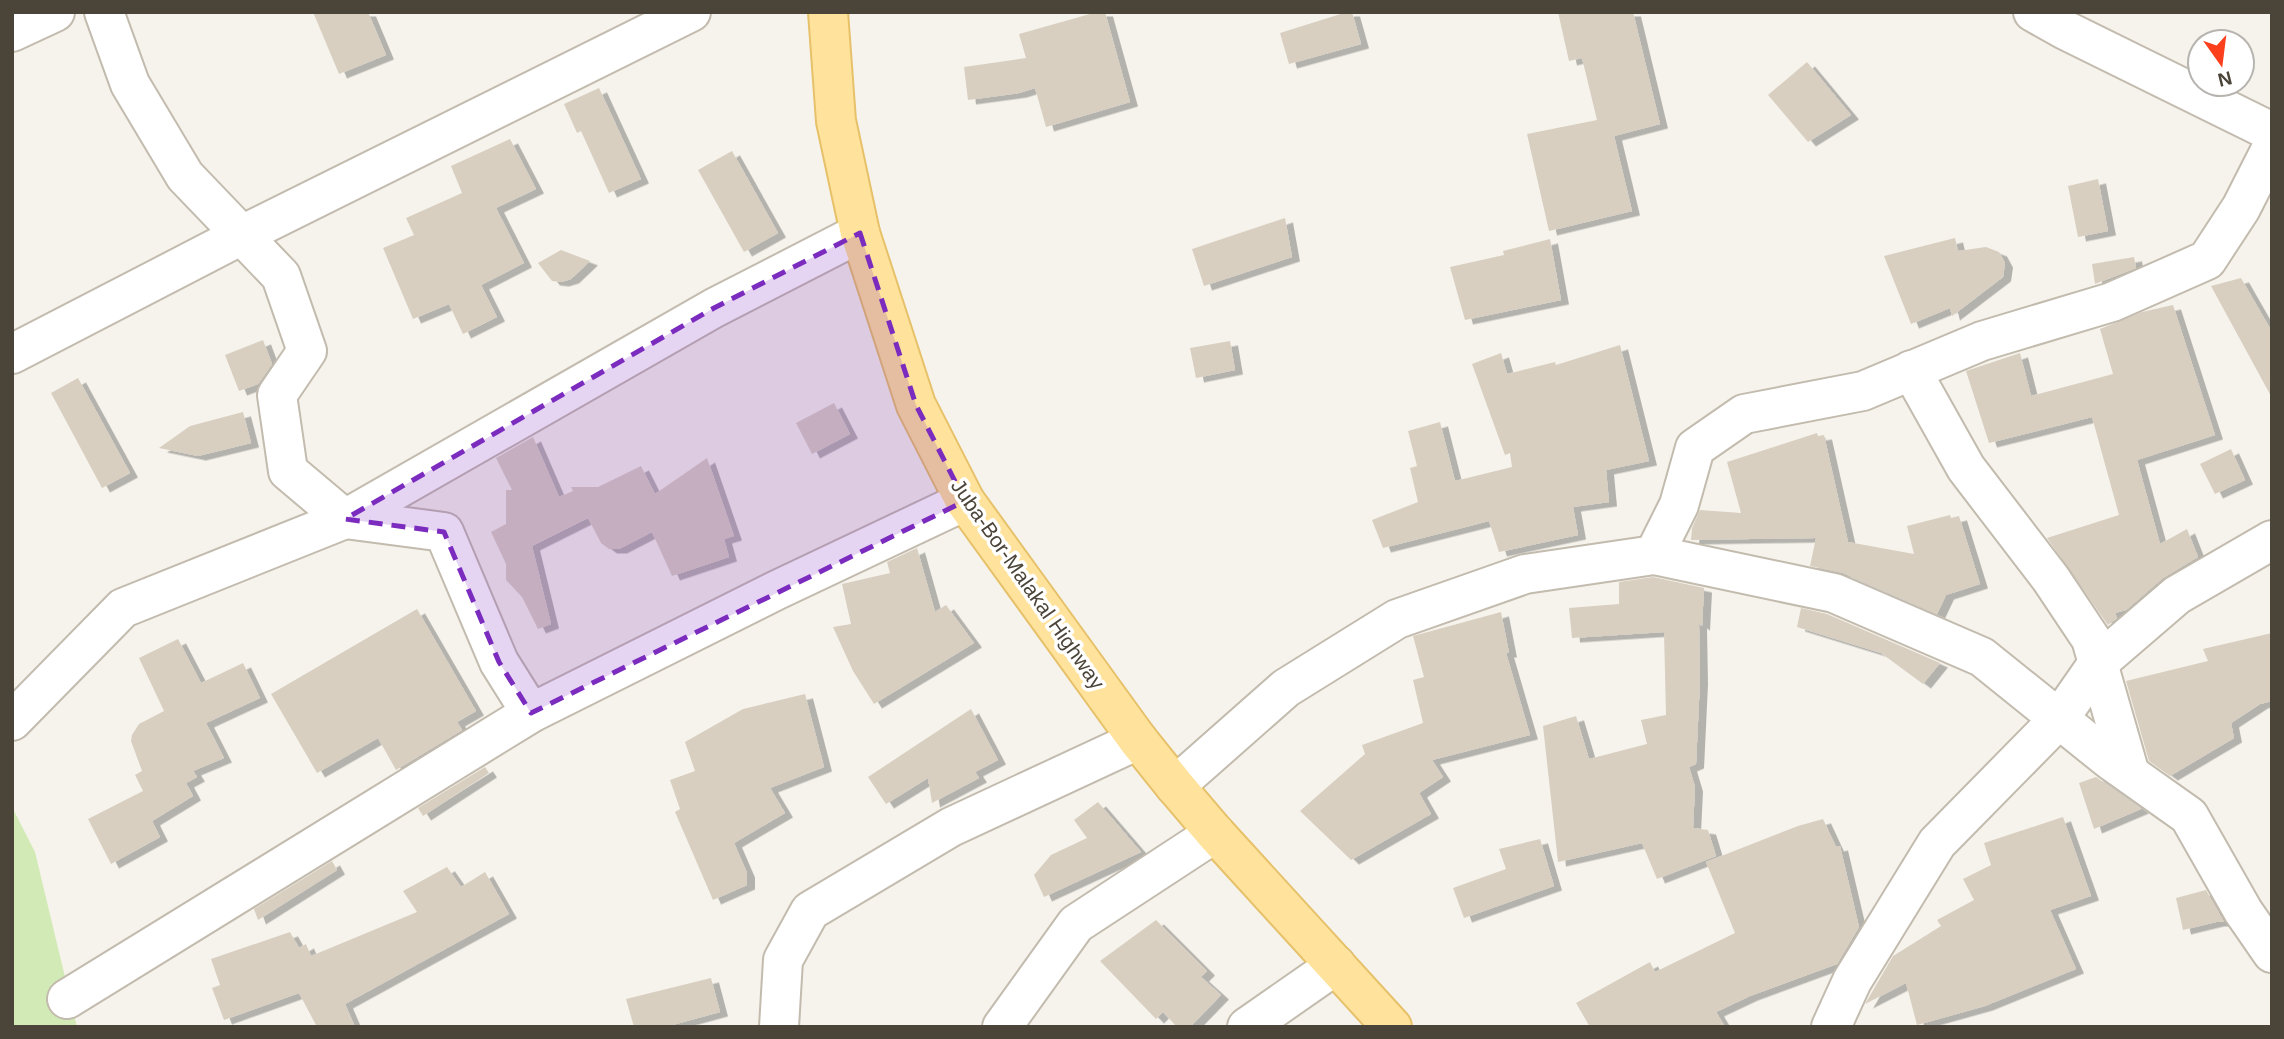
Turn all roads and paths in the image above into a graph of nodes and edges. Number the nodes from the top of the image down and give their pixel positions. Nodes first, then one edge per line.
1 (55, 12) edge
2 (104, 12) edge
3 (691, 12) edge
4 (828, 12) edge
5 (2033, 12) edge
6 (12, 32) edge
7 (2272, 132) edge
8 (2272, 147) edge
9 (860, 233) junction
10 (242, 235) junction
11 (12, 354) edge
12 (1911, 370) junction
13 (965, 501) junction
14 (345, 519) junction
15 (2272, 540) edge
16 (1654, 555) junction
17 (2098, 663) junction
18 (531, 713) junction
19 (2059, 719) junction
20 (12, 721) edge
21 (1138, 740) junction
22 (2130, 774) junction
23 (1175, 786) junction
24 (1215, 833) junction
25 (2272, 953) edge
26 (1336, 965) junction
27 (67, 999) dead end
28 (779, 1027) edge
29 (1002, 1027) edge
30 (1247, 1027) edge
31 (1392, 1027) edge
32 (1831, 1027) edge

1 - 6 street
2 - 10 street
3 - 10 street
4 - 9 main road, Juba-Bor-Malakal Highway
5 - 7 street
8 - 12 street
9 - 13 main road, Juba-Bor-Malakal Highway
9 - 14 street
10 - 11 street
10 - 14 street
12 - 16 street
12 - 17 street
13 - 18 street
13 - 21 main road, Juba-Bor-Malakal Highway
14 - 18 street
14 - 20 street
15 - 17 street
16 - 19 street
16 - 23 street
17 - 19 street
17 - 22 street
18 - 27 street
19 - 22 street
19 - 32 street
21 - 23 main road, Juba-Bor-Malakal Highway
21 - 28 street
22 - 25 street
23 - 24 main road, Juba-Bor-Malakal Highway
24 - 26 main road, Juba-Bor-Malakal Highway
24 - 29 street
26 - 30 street
26 - 31 main road, Juba-Bor-Malakal Highway

